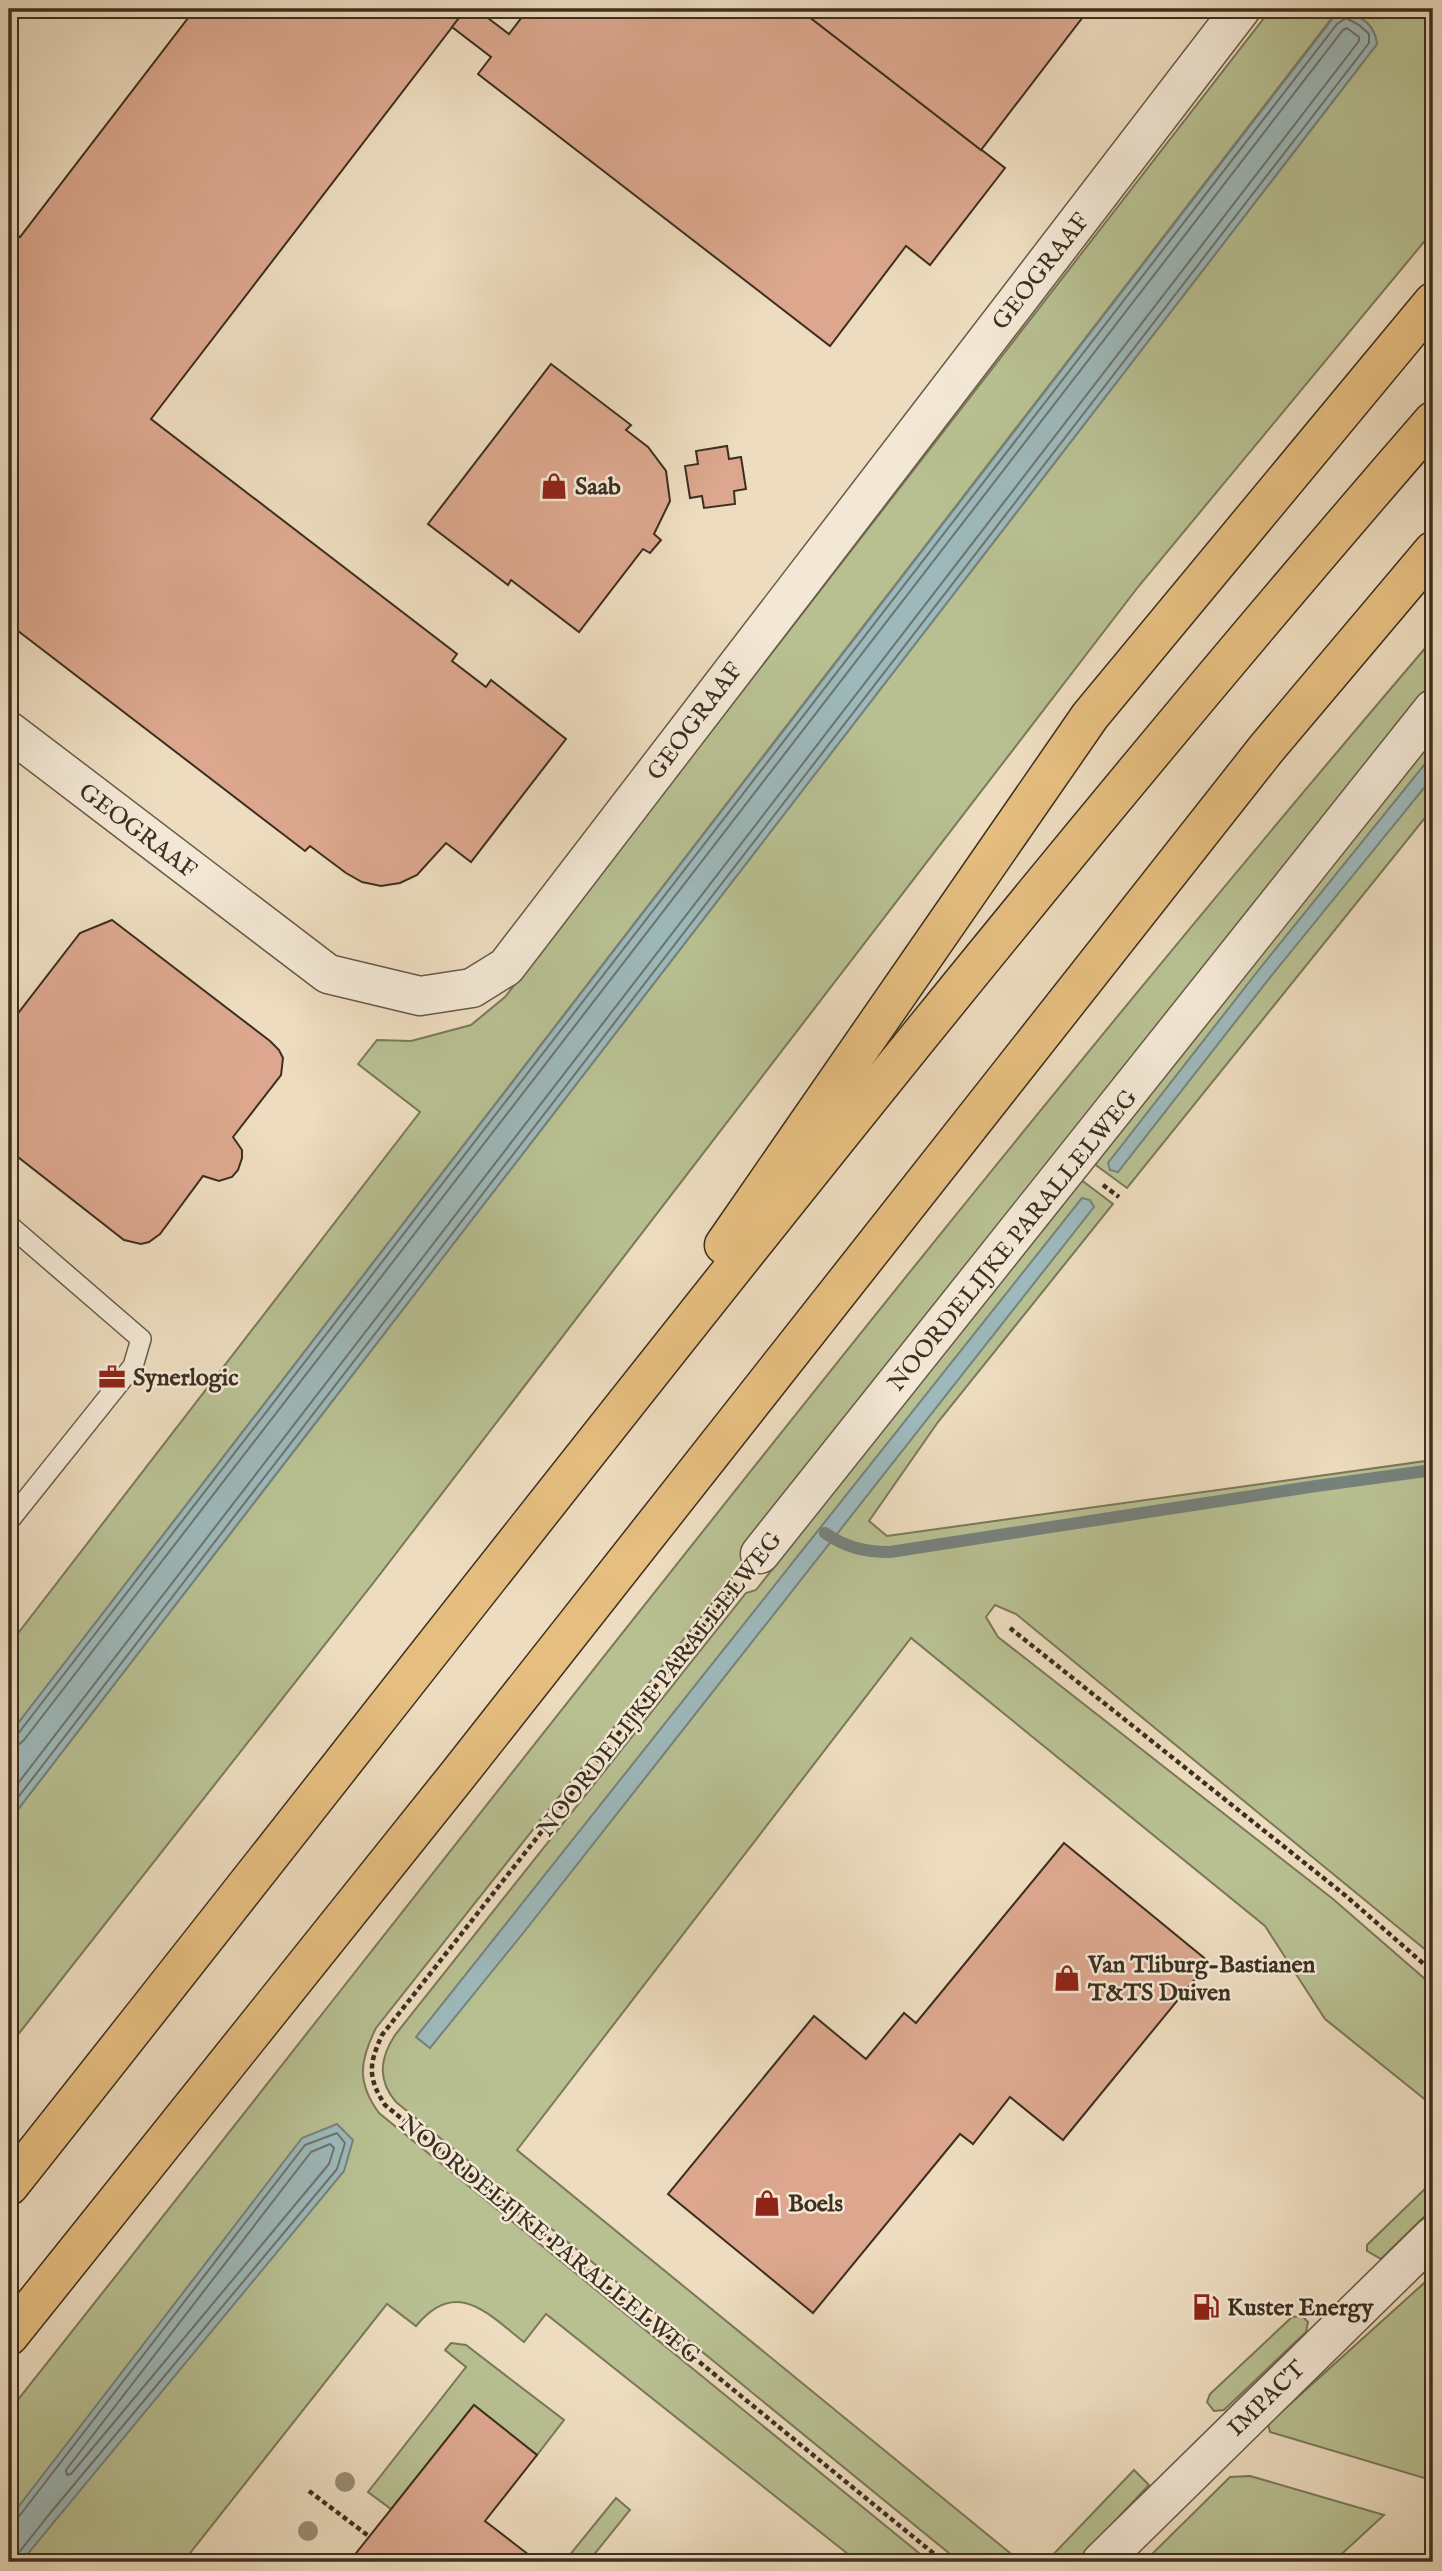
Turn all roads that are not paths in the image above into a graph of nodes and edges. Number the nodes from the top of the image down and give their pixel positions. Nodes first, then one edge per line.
1 (1241, 9) edge
2 (1433, 302) edge
3 (1433, 421) edge
4 (1433, 551) edge
5 (1433, 709) edge
6 (9, 731) edge
7 (9, 1225) edge
8 (533, 1520) junction
9 (9, 1521) edge
10 (760, 1554) road end
11 (9, 2186) edge
12 (1433, 2236) edge
13 (9, 2336) edge
14 (1101, 2562) edge

1 - 6 street, GEOGRAAF
2 - 8 highway
3 - 8 highway
4 - 13 highway
5 - 10 street, NOORDELIJKE PARALLELWEG
7 - 9 lane
8 - 11 highway
12 - 14 street, IMPACT

